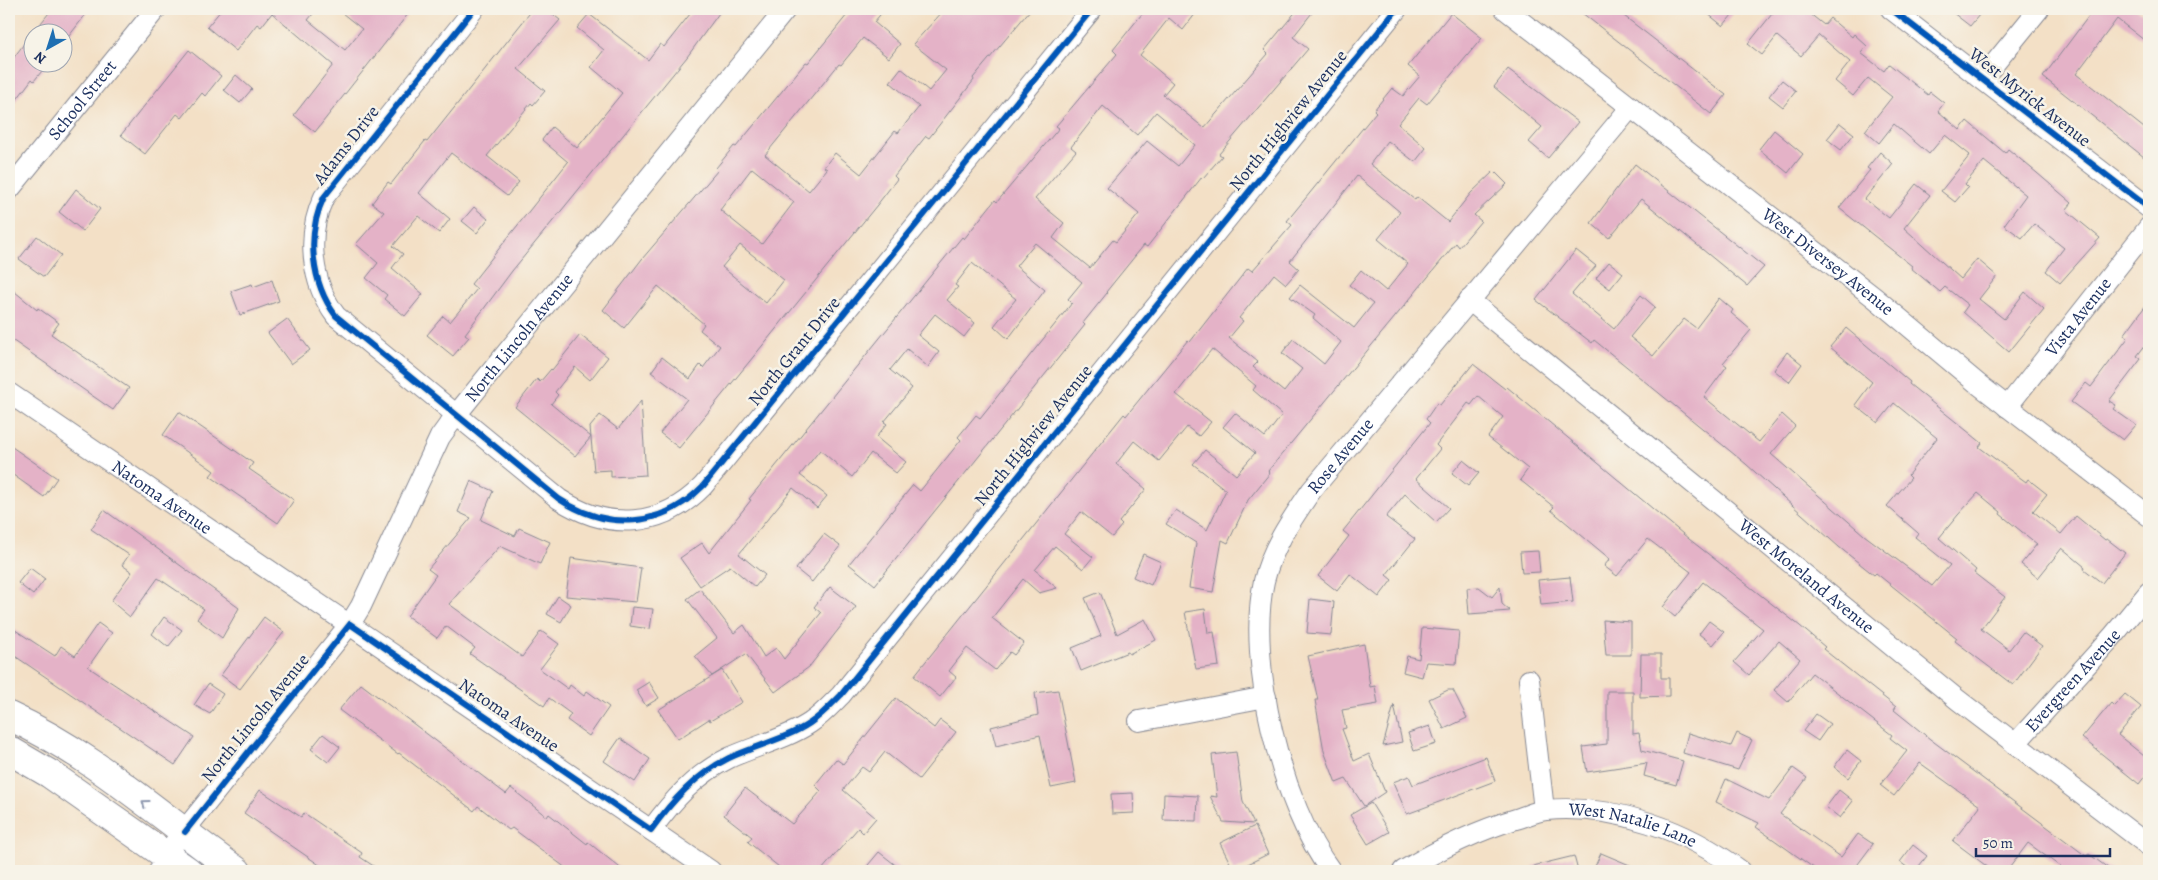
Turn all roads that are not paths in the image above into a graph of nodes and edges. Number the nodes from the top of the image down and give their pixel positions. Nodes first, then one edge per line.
1 (156, 9) edge
2 (474, 9) edge
3 (786, 9) edge
4 (1092, 9) edge
5 (1397, 9) edge
6 (1505, 9) edge
7 (1891, 9) edge
8 (2039, 9) edge
9 (1982, 79) junction
10 (1631, 107) junction
11 (9, 190) edge
12 (2149, 208) edge
13 (2149, 226) edge
14 (1469, 300) junction
15 (9, 393) edge
16 (2007, 407) junction
17 (456, 415) junction
18 (2149, 516) edge
19 (2149, 592) edge
20 (350, 624) junction
21 (1528, 680) dead end
22 (1266, 697) junction
23 (9, 716) edge
24 (1139, 721) dead end
25 (2016, 744) junction
26 (9, 750) edge
27 (1544, 810) junction
28 (651, 830) junction
29 (185, 832) junction
30 (2149, 846) edge
31 (159, 864) edge
32 (188, 871) edge
33 (237, 871) edge
34 (711, 871) edge
35 (1331, 871) edge
36 (1402, 871) edge
37 (1741, 871) edge

1 - 11 street, School Street
2 - 17 street, Adams Drive
3 - 17 street, North Lincoln Avenue
4 - 17 street, North Grant Drive
5 - 28 street, North Highview Avenue
6 - 10 street, West Diversey Avenue
7 - 9 street, West Myrick Avenue
8 - 9 street
9 - 12 street, West Myrick Avenue
10 - 14 street, Rose Avenue
10 - 16 street, West Diversey Avenue
13 - 16 street, Vista Avenue
14 - 22 street, Rose Avenue
14 - 25 street, West Moreland Avenue
15 - 20 street, Natoma Avenue
16 - 18 street, West Diversey Avenue
17 - 20 street, North Lincoln Avenue
19 - 25 street, Evergreen Avenue
20 - 28 street, Natoma Avenue
20 - 29 street, North Lincoln Avenue
21 - 27 street, West Natalie Lane
22 - 24 street
22 - 35 street, Rose Avenue
29 -> 23 main road
25 - 30 street, West Moreland Avenue
26 - 31 main road
27 - 36 street, West Natalie Lane
27 - 37 street, West Natalie Lane
28 - 34 street, Natoma Avenue
29 - 31 street, North Lincoln Avenue
29 - 33 main road
31 - 32 main road

